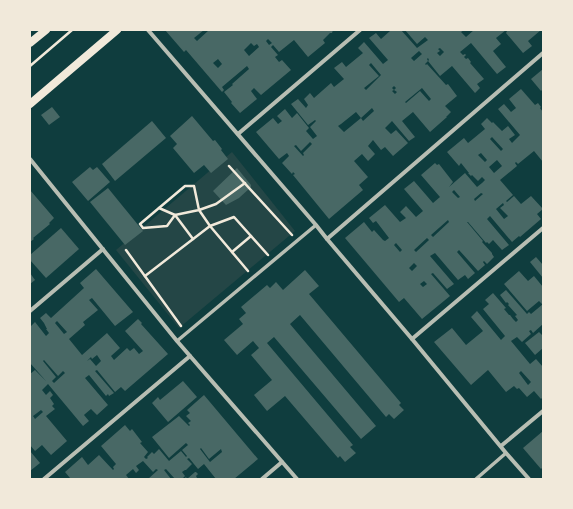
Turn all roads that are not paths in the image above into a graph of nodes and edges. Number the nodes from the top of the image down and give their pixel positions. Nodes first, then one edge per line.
1 (46, 30) edge
2 (118, 30) edge
3 (148, 30) edge
4 (360, 30) edge
5 (30, 43) edge
6 (543, 53) edge
7 (30, 104) edge
8 (238, 134) junction
9 (30, 159) edge
10 (316, 224) junction
11 (543, 228) edge
12 (327, 239) junction
13 (103, 249) junction
14 (30, 311) edge
15 (412, 339) junction
16 (177, 341) junction
17 (190, 356) junction
18 (543, 411) edge
19 (501, 446) junction
20 (506, 453) junction
21 (282, 462) junction
22 (44, 479) edge
23 (262, 479) edge
24 (297, 479) edge
25 (476, 479) edge
26 (529, 479) edge

1 - 5 main road
2 - 7 main road
3 - 8 street
4 - 8 street
6 - 12 street
8 - 10 street
9 - 13 street
10 - 12 street
10 - 16 street
11 - 15 street
12 - 15 street
13 - 14 street
13 - 16 street
15 - 19 street
16 - 17 street
17 - 21 street
17 - 22 street
18 - 19 street
19 - 20 street
20 - 25 street
20 - 26 street
21 - 23 street
21 - 24 street

